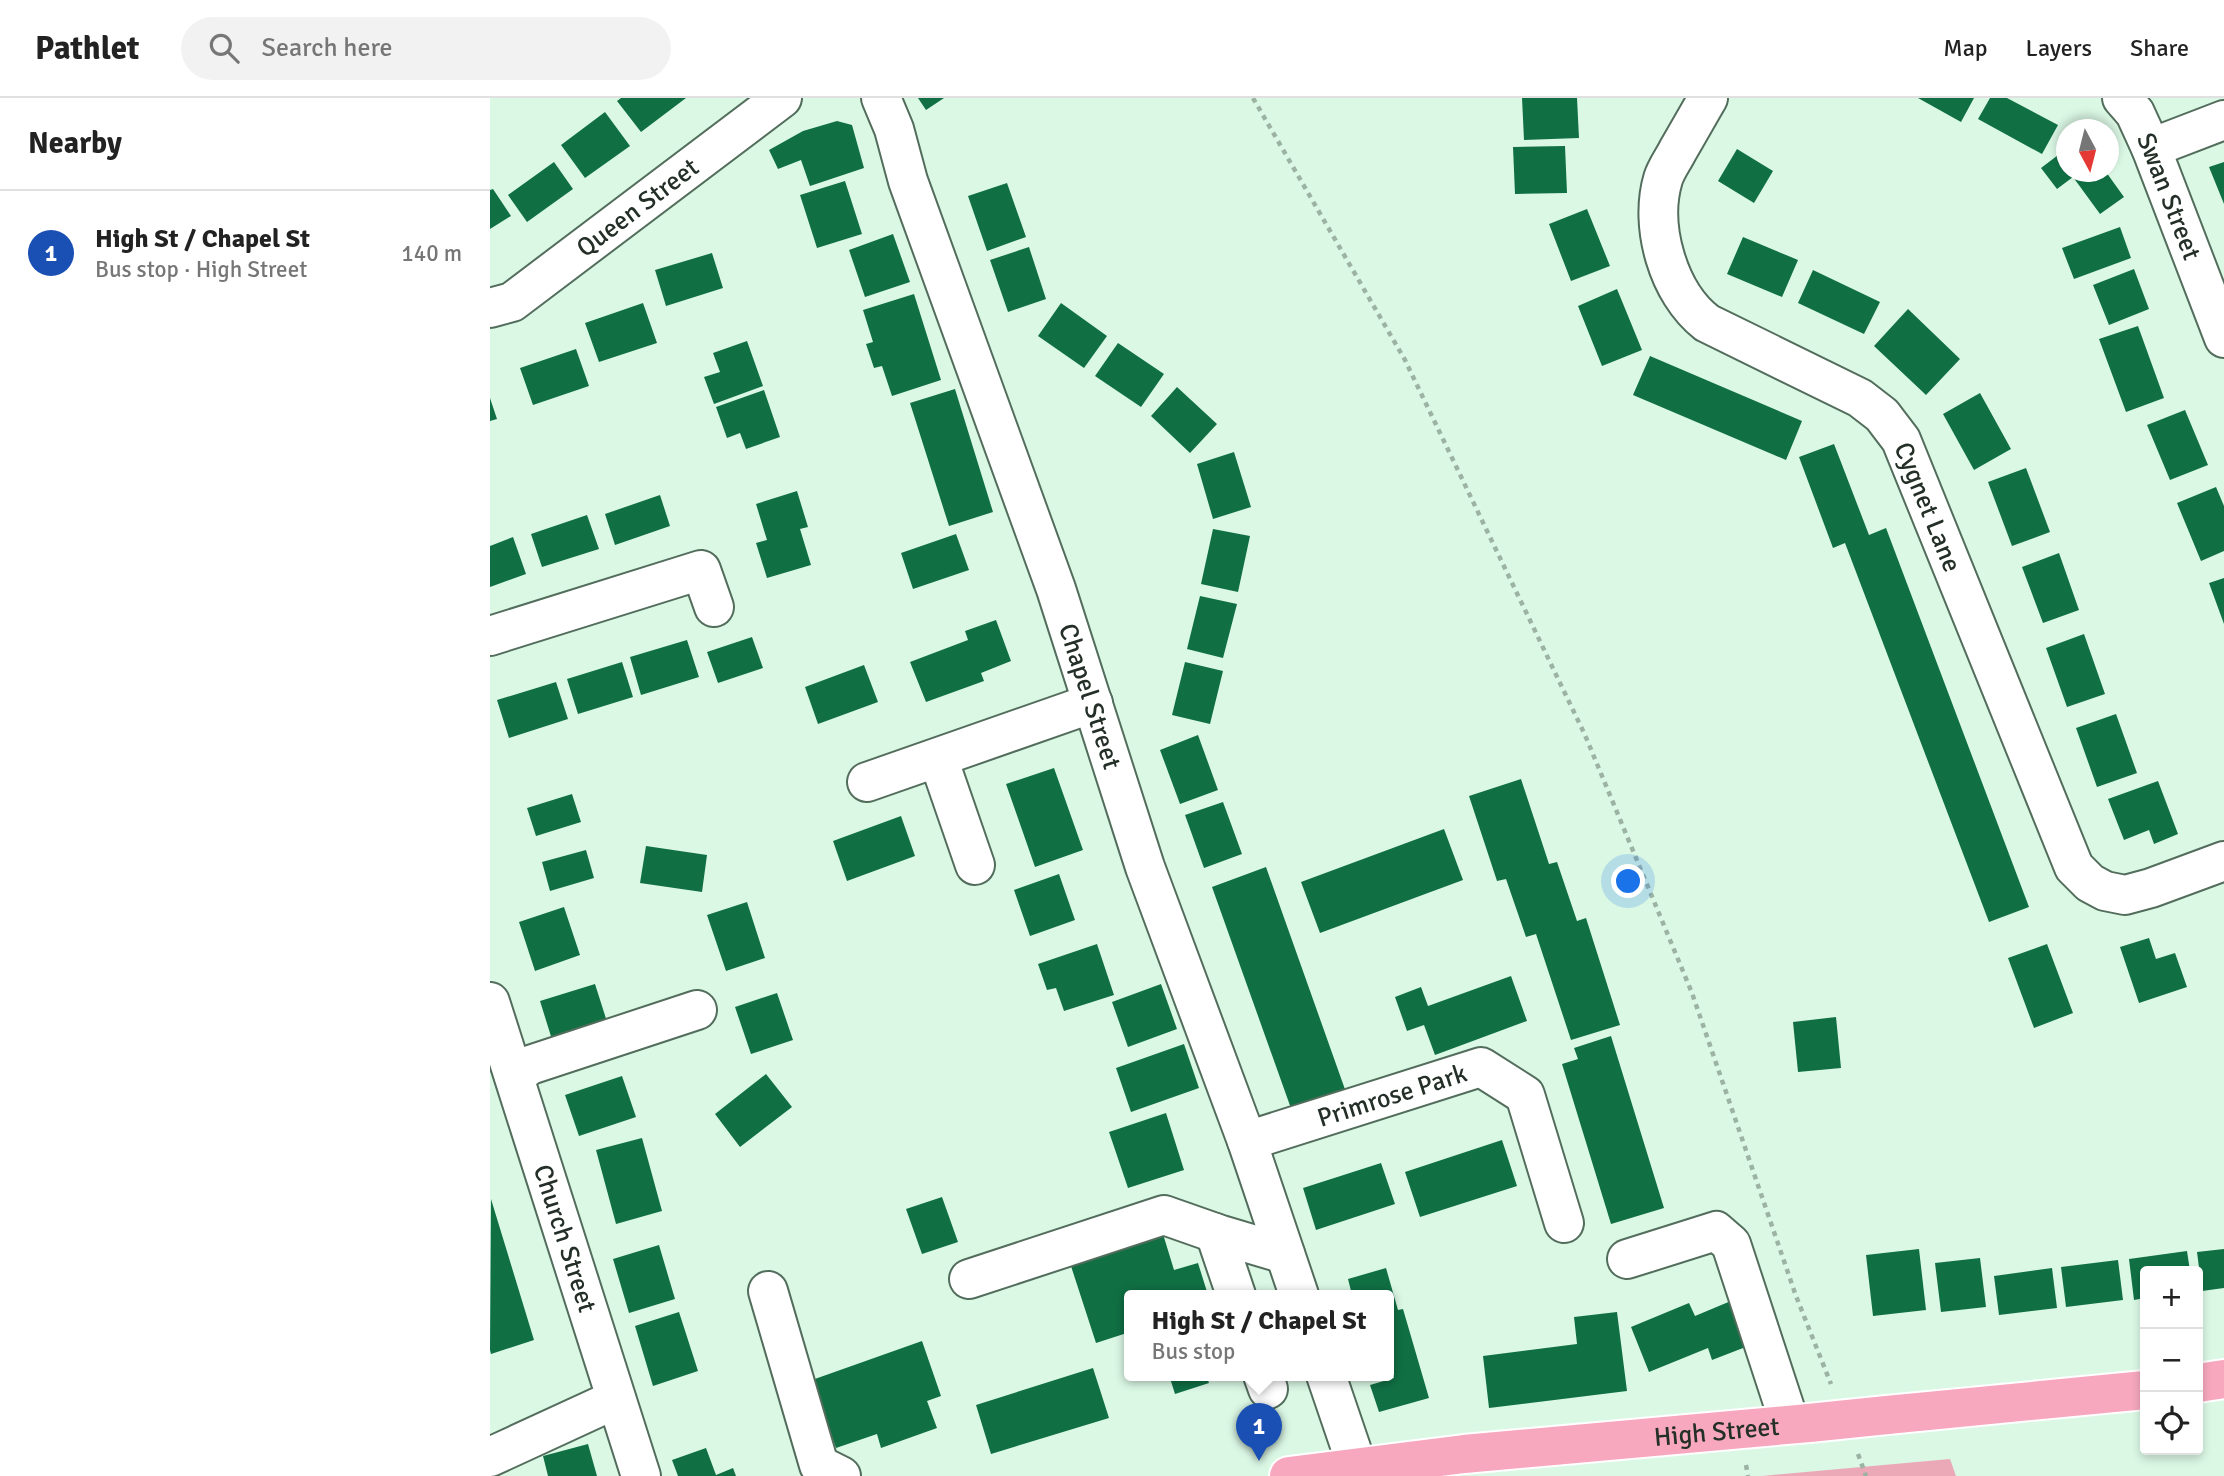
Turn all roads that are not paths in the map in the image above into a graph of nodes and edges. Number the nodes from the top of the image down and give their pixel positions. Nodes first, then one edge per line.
1 (782, 98) edge
2 (881, 98) edge
3 (1708, 98) edge
4 (2122, 98) edge
5 (2224, 120) edge
6 (2151, 149) junction
7 (490, 308) edge
8 (2224, 338) edge
9 (714, 607) dead end
10 (490, 636) edge
11 (1093, 703) junction
12 (938, 758) junction
13 (867, 782) dead end
14 (2224, 861) edge
15 (975, 864) dead end
16 (490, 1002) edge
17 (697, 1010) dead end
18 (513, 1076) junction
19 (1247, 1141) junction
20 (1564, 1223) dead end
21 (1215, 1233) junction
22 (1285, 1254) junction
23 (1628, 1259) dead end
24 (969, 1279) dead end
25 (1234, 1290) edge
26 (1297, 1290) edge
27 (768, 1291) dead end
28 (2224, 1379) edge
29 (1328, 1381) edge
30 (2203, 1382) edge
31 (2140, 1390) edge
32 (616, 1399) junction
33 (1799, 1423) junction
34 (490, 1457) edge
35 (1357, 1466) junction
36 (641, 1476) edge
37 (841, 1476) edge
38 (1289, 1476) edge

1 - 7 street, Queen Street
2 - 11 street, Chapel Street
3 - 14 street, Cygnet Lane
4 - 6 street, Swan Street
5 - 6 street
6 - 8 street, Swan Street
9 - 10 street
11 - 12 street
11 - 19 street, Chapel Street
12 - 13 street
12 - 15 street
16 - 18 street, Church Street
17 - 18 street
18 - 32 street, Church Street
19 - 20 street, Primrose Park
19 - 22 street, Chapel Street
21 - 22 street
21 - 24 street
21 - 25 street
22 - 26 street, Chapel Street
23 - 33 street
27 - 37 street
28 - 30 main road
29 - 35 street
31 - 33 main road, High Street, bridge
32 - 34 street
32 - 36 street, Church Street
33 - 35 main road, High Street
35 - 38 main road, High Street

